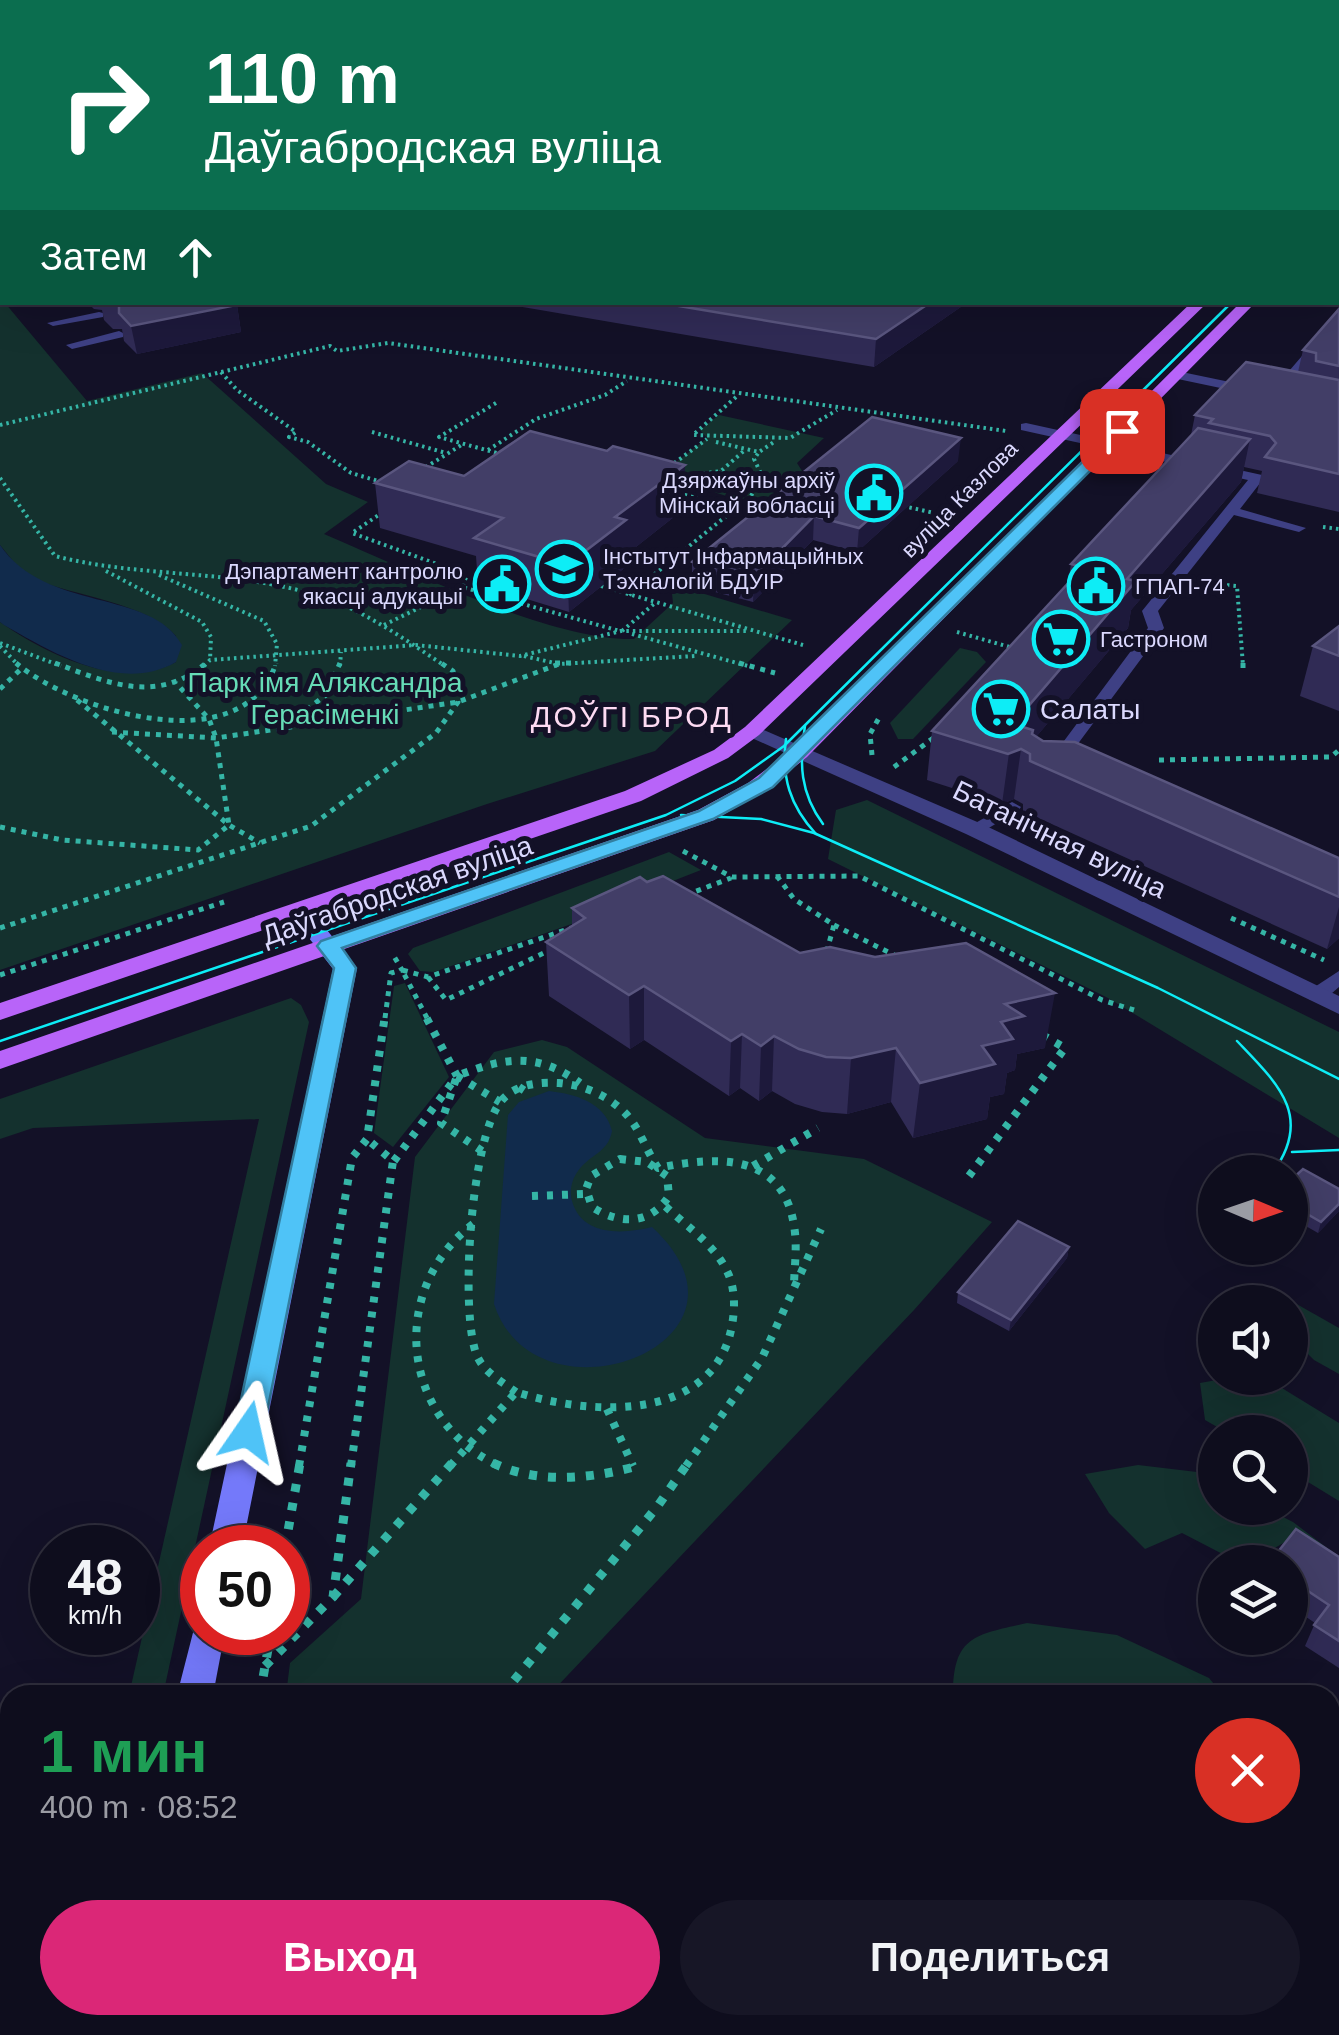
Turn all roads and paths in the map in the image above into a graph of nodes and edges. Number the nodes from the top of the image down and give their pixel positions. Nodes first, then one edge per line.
1 (1198, 305) edge
2 (1245, 305) edge
3 (1339, 316) edge
4 (63, 334) joint
5 (220, 371) junction
6 (1178, 375) junction
7 (628, 380) junction
8 (736, 397) junction
9 (1339, 400) edge
10 (496, 403) dead end
11 (853, 409) junction
12 (1339, 410) edge
13 (0, 425) edge
14 (1026, 426) dead end
15 (372, 432) dead end
16 (1060, 434) junction
17 (711, 439) junction
18 (1016, 440) dead end
19 (775, 441) junction
20 (462, 444) junction
21 (1108, 446) junction
22 (746, 449) junction
23 (488, 450) junction
24 (760, 452) junction
25 (447, 454) junction
26 (505, 455) edge
27 (665, 470) edge
28 (721, 471) junction
29 (0, 478) edge
30 (668, 478) edge
31 (423, 484) edge
32 (399, 487) edge
33 (663, 490) edge
34 (953, 503) dead end
35 (742, 504) junction
36 (894, 504) edge
37 (736, 508) junction
38 (1232, 511) junction
39 (384, 512) edge
40 (941, 515) junction
41 (928, 527) dead end
42 (1299, 528) dead end
43 (100, 568) junction
44 (150, 572) junction
45 (1174, 580) junction
46 (602, 586) edge
47 (462, 587) junction
48 (630, 595) junction
49 (655, 603) junction
50 (970, 618) dead end
51 (384, 625) junction
52 (621, 631) junction
53 (746, 631) junction
54 (816, 634) dead end
55 (0, 645) edge
56 (804, 645) junction
57 (416, 646) junction
58 (342, 652) junction
59 (795, 654) dead end
60 (520, 656) junction
61 (702, 656) junction
62 (278, 658) junction
63 (210, 660) junction
64 (1001, 662) edge
65 (559, 664) junction
66 (785, 664) dead end
67 (22, 668) junction
68 (1243, 669) dead end
69 (776, 674) junction
70 (176, 683) junction
71 (762, 685) dead end
72 (0, 688) edge
73 (73, 696) junction
74 (458, 702) junction
75 (210, 719) junction
76 (284, 726) junction
77 (941, 730) edge
78 (112, 732) junction
79 (752, 732) junction
80 (216, 738) junction
81 (929, 744) junction
82 (941, 748) edge
83 (1339, 750) edge
84 (800, 753) junction
85 (1159, 760) dead end
86 (885, 772) dead end
87 (1065, 783) edge
88 (1012, 807) dead end
89 (229, 825) junction
90 (0, 828) edge
91 (974, 829) junction
92 (260, 843) junction
93 (672, 844) dead end
94 (198, 850) junction
95 (227, 854) junction
96 (777, 876) junction
97 (732, 877) junction
98 (676, 899) edge
99 (224, 902) dead end
100 (300, 911) junction
101 (582, 924) edge
102 (834, 925) junction
103 (0, 928) edge
104 (572, 941) edge
105 (868, 942) junction
106 (408, 943) dead end
107 (328, 946) junction
108 (864, 957) edge
109 (903, 960) edge
110 (402, 970) junction
111 (821, 971) edge
112 (0, 975) edge
113 (428, 977) junction
114 (1339, 977) edge
115 (1328, 1001) edge
116 (1134, 1010) dead end
117 (0, 1012) edge
118 (1031, 1028) edge
119 (0, 1060) edge
120 (457, 1076) junction
121 (518, 1086) junction
122 (587, 1088) junction
123 (531, 1095) dead end
124 (500, 1102) junction
125 (818, 1128) dead end
126 (367, 1138) junction
127 (482, 1150) junction
128 (394, 1161) junction
129 (753, 1166) junction
130 (658, 1168) junction
131 (969, 1176) dead end
132 (586, 1194) junction
133 (532, 1196) dead end
134 (664, 1205) junction
135 (473, 1224) junction
136 (821, 1229) dead end
137 (794, 1288) junction
138 (516, 1392) junction
139 (607, 1409) junction
140 (466, 1448) junction
141 (230, 1525) edge
142 (289, 1525) edge
143 (333, 1597) junction
144 (203, 1655) edge
145 (267, 1655) edge
146 (265, 1666) junction
147 (197, 1685) edge
148 (262, 1685) edge
149 (510, 1685) edge

1 - 16 main road, вуліца Казлова
2 - 6 main road
3 - 9 lane
4 - 4 lane
5 - 7 path
5 - 13 path
5 - 32 path
6 - 12 lane
6 - 21 main road
7 - 8 path
7 - 23 path
8 - 11 path
8 - 17 path
10 - 20 path
11 - 18 path
11 - 19 path
14 - 16 lane
15 - 25 path
16 - 21 lane
16 - 79 main road, вуліца Казлова
17 - 19 path
17 - 22 path
17 - 27 path
19 - 24 path
20 - 23 path
20 - 25 path
21 - 38 lane
21 - 84 main road
22 - 24 path
22 - 28 path
23 - 26 path
24 - 35 path
25 - 31 path
28 - 30 path
28 - 35 path
29 - 43 path
33 - 37 path
34 - 40 path
35 - 37 path
36 - 40 path
37 - 48 path
38 - 42 lane
38 - 45 lane
39 - 47 path
40 - 41 path
43 - 44 path
43 - 63 path
44 - 51 path
44 - 62 path
45 - 68 path
45 - 87 lane
46 - 48 path
47 - 51 path
47 - 52 path
48 - 49 path
49 - 52 path
49 - 53 path
50 - 64 path
51 - 57 path
52 - 53 path
52 - 60 path
52 - 61 path
53 - 56 path
54 - 56 path
55 - 67 path
55 - 70 path
56 - 59 path
57 - 58 path
57 - 60 path
57 - 74 path
58 - 62 path
58 - 76 path
60 - 65 path
61 - 65 path
61 - 69 path
62 - 63 path
62 - 75 path
63 - 70 path
65 - 74 path
66 - 69 path
67 - 72 path
67 - 73 path
69 - 71 path
70 - 75 path
73 - 75 path
73 - 78 path
74 - 76 path
74 - 92 path
75 - 80 path
76 - 80 path
77 - 81 path
78 - 80 path
78 - 89 path
79 - 84 street, Батанічная вуліца
79 - 100 main road, Даўгабродская вуліца
80 - 89 path
81 - 82 path
81 - 86 path
83 - 85 path
84 - 91 street, Батанічная вуліца
84 - 107 main road, Даўгабродская вуліца
88 - 91 lane
89 - 92 path
89 - 94 path
90 - 94 path
91 - 115 street, Батанічная вуліца
92 - 95 path
93 - 97 path
94 - 95 path
95 - 103 path
96 - 97 path
96 - 102 path
96 - 116 path
97 - 98 path
99 - 112 path
100 - 107 main road
100 - 117 main road, Даўгабродская вуліца
101 - 113 path
102 - 105 path
102 - 111 path
104 - 113 path
105 - 108 path
105 - 109 path
106 - 110 path
107 - 119 main road, Даўгабродская вуліца
107 - 141 main road
110 - 113 path
110 - 120 path
110 - 126 path
114 - 115 lane
118 - 131 path
120 - 122 path
120 - 124 path
120 - 127 path
120 - 128 path
121 - 122 path
121 - 123 path
121 - 124 path
122 - 130 path
124 - 127 path
125 - 129 path
126 - 128 path
126 - 142 path
127 - 135 path
128 - 143 path
129 - 130 path
129 - 137 path
130 - 132 path
130 - 134 path
132 - 133 path
132 - 134 path
134 - 139 path
135 - 138 path
135 - 140 path
136 - 137 path
137 - 149 path
138 - 139 path
138 - 140 path
139 - 140 path
140 - 143 path
143 - 146 path
144 - 147 main road
145 - 146 path
146 - 148 path

